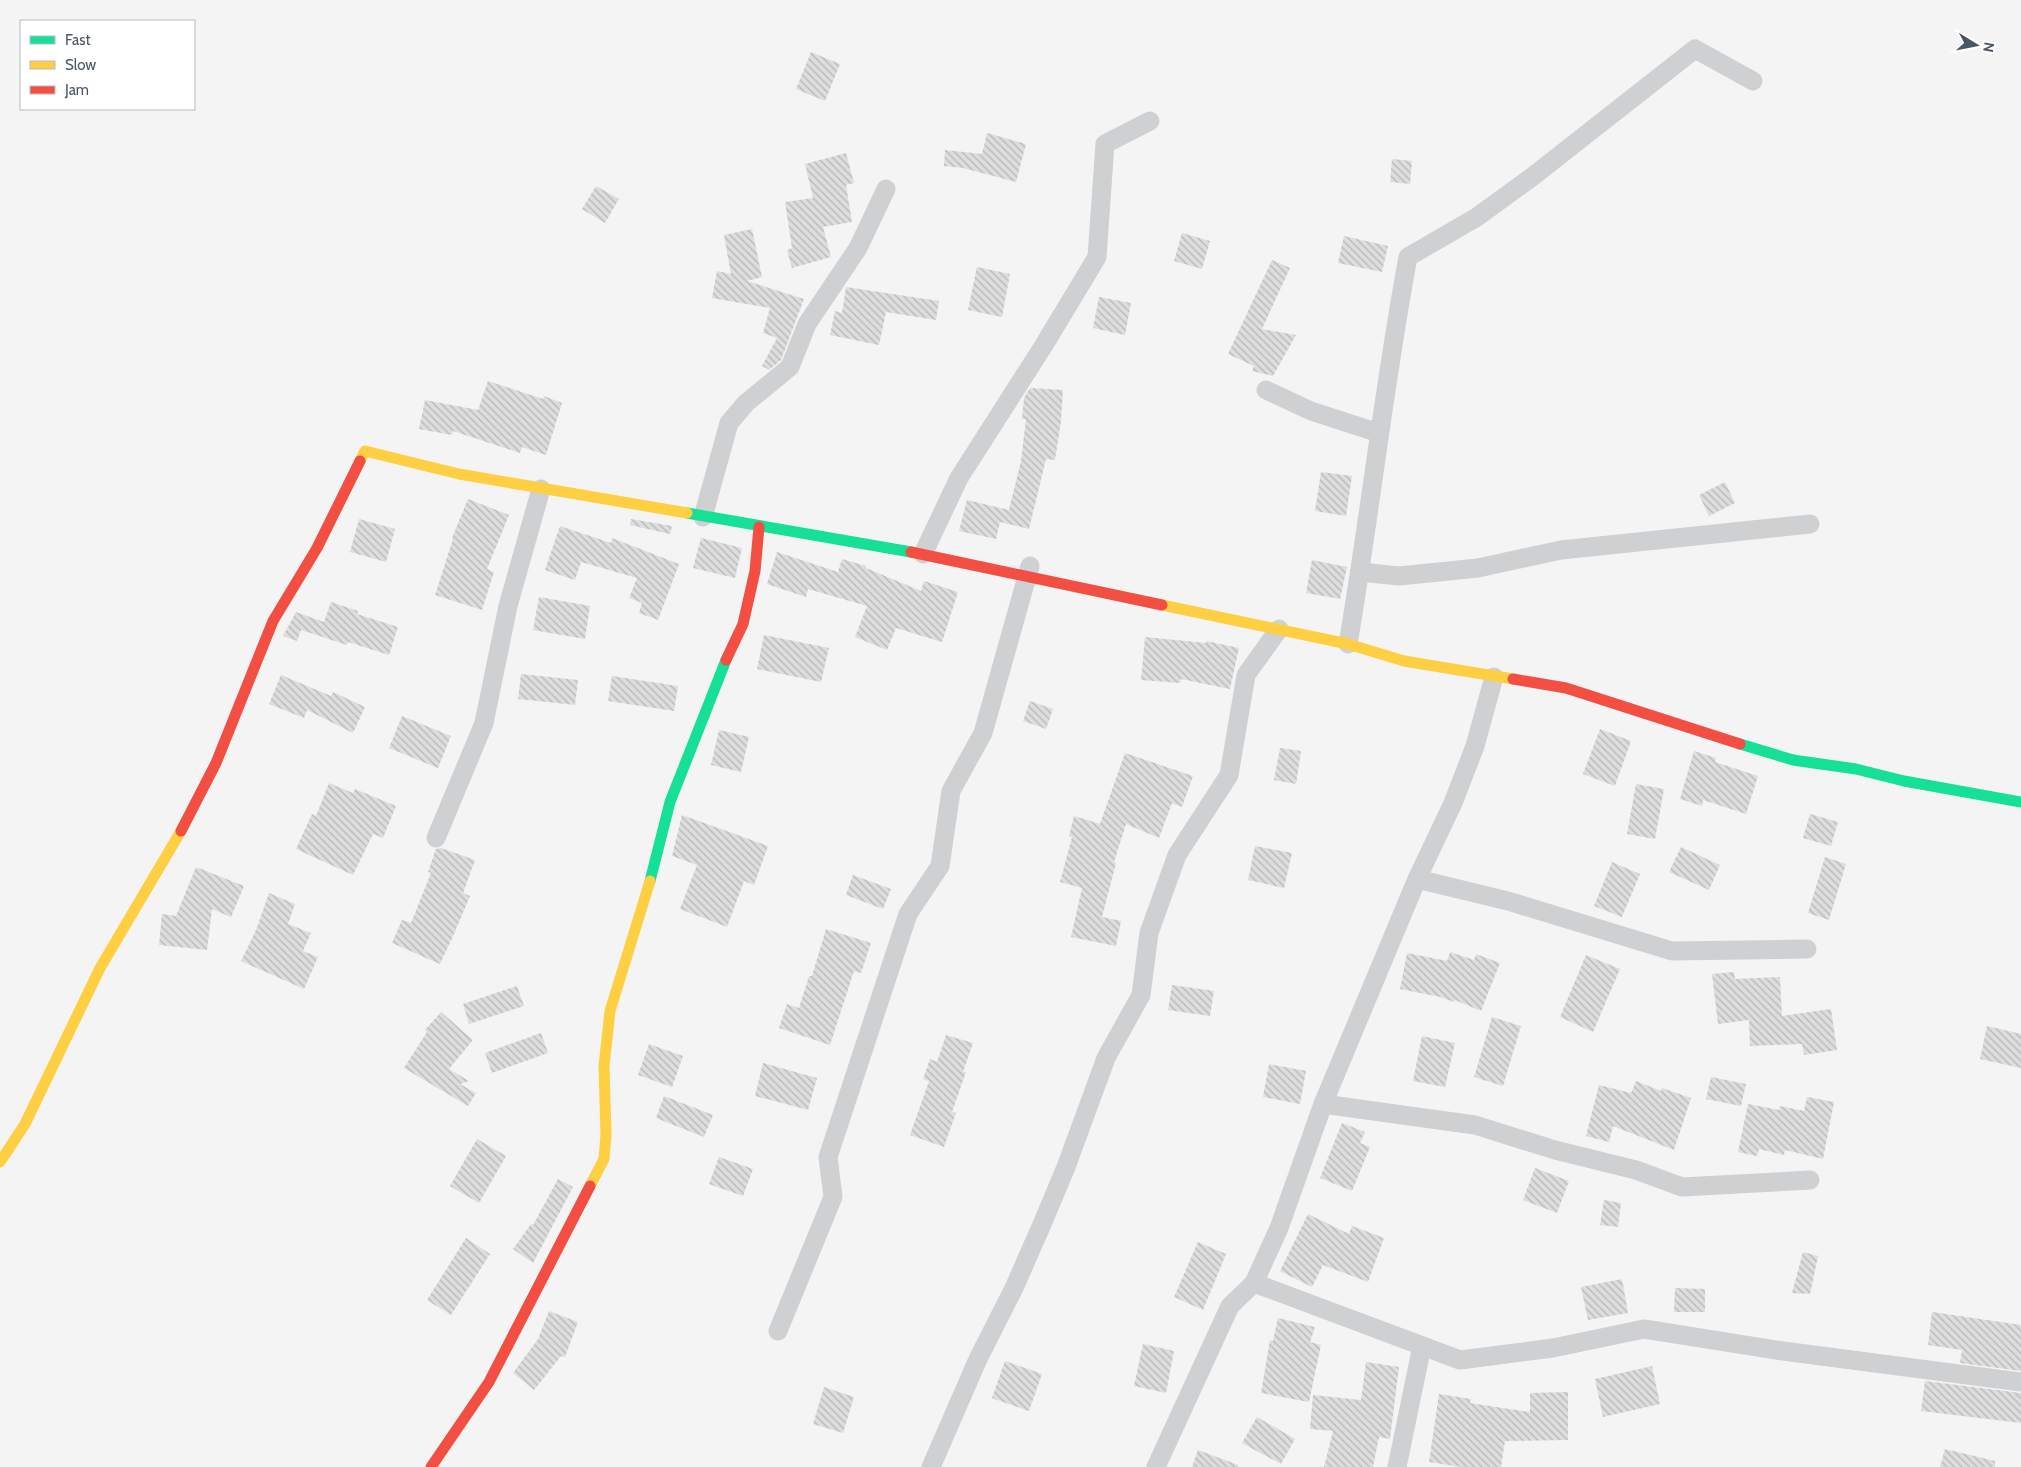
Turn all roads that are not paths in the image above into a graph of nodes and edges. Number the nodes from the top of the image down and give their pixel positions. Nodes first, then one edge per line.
1 (1753, 81) dead end
2 (1150, 121) dead end
3 (886, 189) dead end
4 (1266, 390) dead end
5 (1379, 433) junction
6 (541, 489) junction
7 (703, 517) junction
8 (1810, 524) dead end
9 (759, 527) junction
10 (923, 554) junction
11 (1029, 570) junction
12 (1360, 572) junction
13 (1278, 629) junction
14 (1348, 644) junction
15 (1494, 677) junction
16 (2021, 802) edge
17 (436, 838) dead end
18 (1417, 879) junction
19 (1807, 949) dead end
20 (1323, 1104) junction
21 (0, 1162) edge
22 (1810, 1180) dead end
23 (1254, 1284) junction
24 (778, 1331) dead end
25 (1422, 1346) junction
26 (2021, 1382) edge
27 (431, 1467) edge
28 (931, 1467) edge
29 (1156, 1467) edge
30 (1397, 1467) edge

1 - 5 street
2 - 10 street
3 - 7 street
4 - 5 street
5 - 12 street
6 - 7 street
6 - 17 street
6 - 21 street
7 - 9 street
8 - 12 street
9 - 10 street
9 - 27 street
10 - 11 street
11 - 13 street
11 - 24 street
12 - 14 street
13 - 14 street
13 - 28 street
14 - 15 street
15 - 16 street
15 - 18 street
18 - 19 street
18 - 20 street
20 - 22 street
20 - 23 street
23 - 25 street
23 - 29 street
25 - 26 street
25 - 30 street

